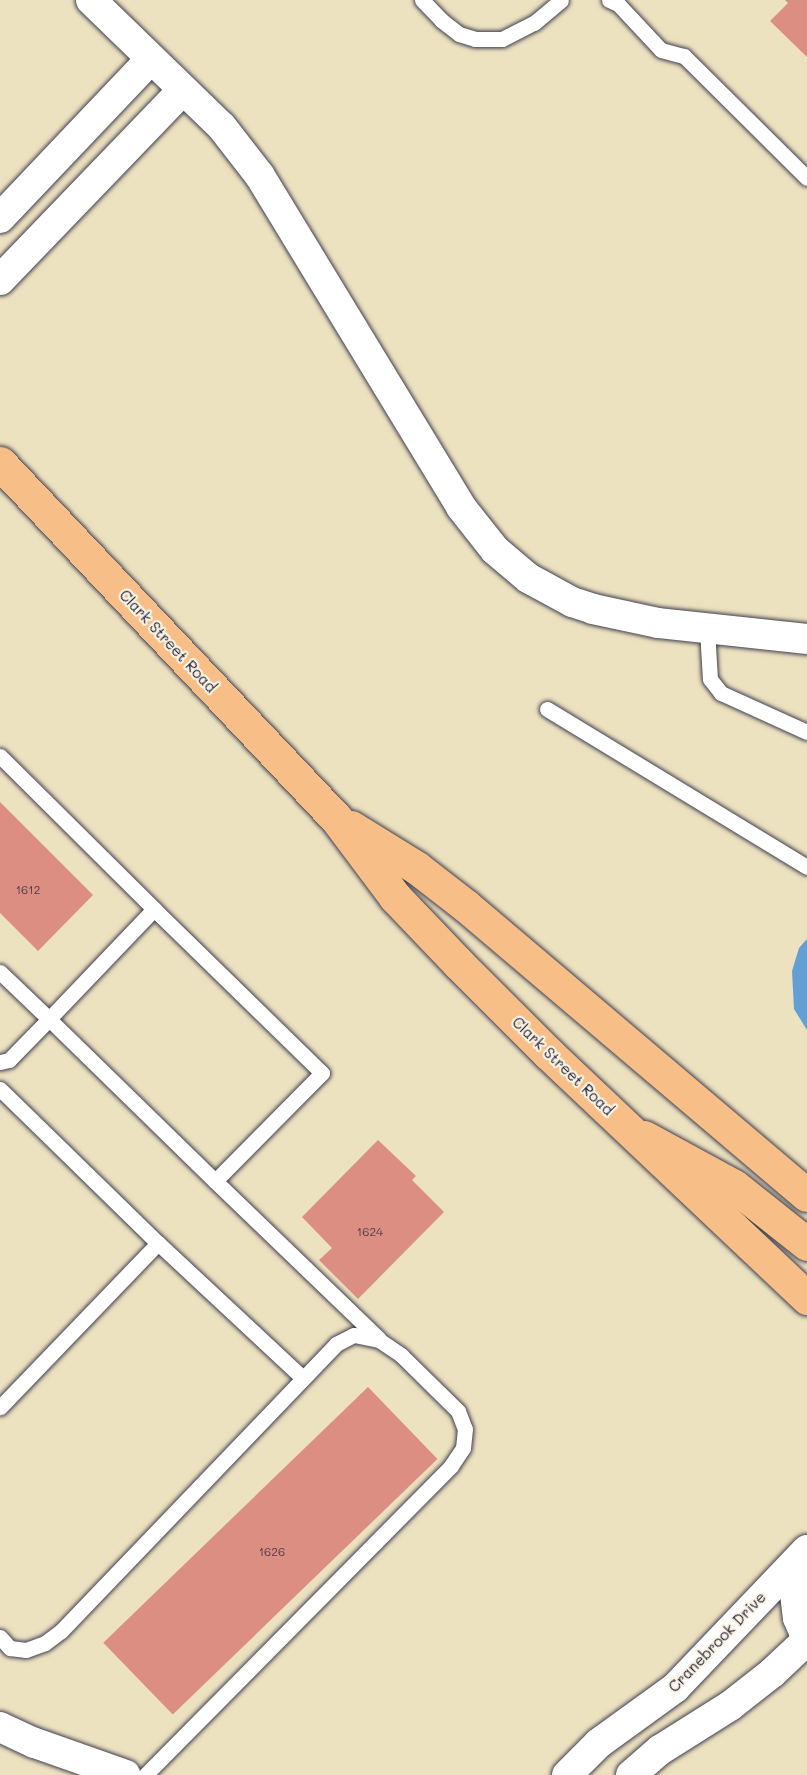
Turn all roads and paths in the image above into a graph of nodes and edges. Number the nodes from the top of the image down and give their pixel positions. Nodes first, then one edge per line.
1 (91, 0) edge
2 (422, 0) edge
3 (561, 0) edge
4 (609, 0) edge
5 (151, 59) junction
6 (183, 90) junction
7 (807, 178) edge
8 (0, 218) edge
9 (0, 280) edge
10 (0, 463) edge
11 (707, 629) junction
12 (807, 639) edge
13 (547, 709) dead end
14 (807, 732) edge
15 (0, 756) edge
16 (336, 818) junction
17 (807, 867) edge
18 (154, 909) junction
19 (0, 972) edge
20 (49, 1019) junction
21 (0, 1062) edge
22 (0, 1089) edge
23 (627, 1128) junction
24 (215, 1181) junction
25 (807, 1195) edge
26 (158, 1243) junction
27 (807, 1245) edge
28 (807, 1298) edge
29 (379, 1340) junction
30 (303, 1378) junction
31 (0, 1407) edge
32 (807, 1550) edge
33 (807, 1561) edge
34 (0, 1637) edge
35 (807, 1640) edge
36 (0, 1727) edge
37 (126, 1775) edge
38 (145, 1775) edge
39 (567, 1775) edge
40 (631, 1775) edge

1 - 5 street
2 - 3 lane
4 - 7 lane
5 - 6 street
5 - 8 street
6 - 9 street
6 - 11 street
10 - 16 main road, Clark Street Road
11 - 12 street
11 - 14 lane
13 - 17 lane
15 - 18 lane
16 - 23 main road, Clark Street Road
16 - 25 main road, Clark Street Road
18 - 20 lane
18 - 24 lane
19 - 20 lane
20 - 21 lane
20 - 24 lane
22 - 26 lane
23 - 27 main road
23 - 28 main road, Clark Street Road
24 - 29 lane
26 - 30 lane
26 - 31 lane
29 - 30 lane
29 - 38 lane
30 - 34 lane
32 - 39 street, Cranebrook Drive
33 - 35 street
35 - 40 street
36 - 37 street

